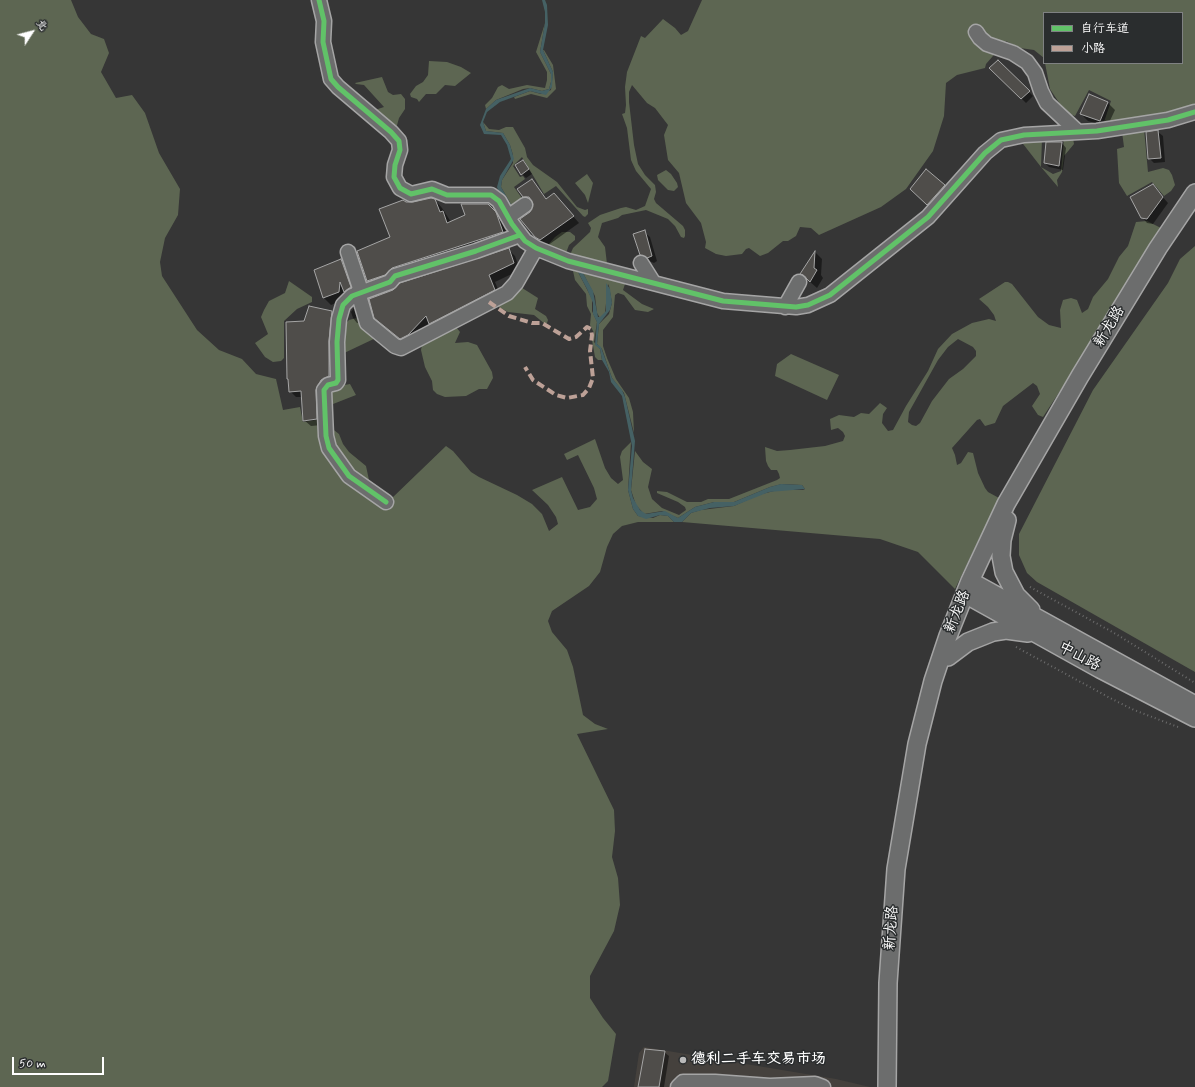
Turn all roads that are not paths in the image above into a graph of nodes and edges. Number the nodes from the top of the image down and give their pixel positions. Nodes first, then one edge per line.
1 (320, 0) edge
2 (976, 32) dead end
3 (1195, 112) edge
4 (1078, 132) junction
5 (1195, 193) edge
6 (1195, 204) edge
7 (525, 205) dead end
8 (508, 217) junction
9 (520, 235) junction
10 (536, 248) junction
11 (348, 252) dead end
12 (641, 263) dead end
13 (653, 282) junction
14 (799, 282) dead end
15 (359, 294) junction
16 (785, 308) junction
17 (386, 502) dead end
18 (1011, 507) junction
19 (971, 589) junction
20 (1043, 629) junction
21 (948, 657) junction
22 (1195, 705) edge
23 (1188, 724) edge
24 (715, 1085) edge
25 (770, 1086) edge
26 (678, 1087) edge
27 (823, 1087) edge
28 (887, 1087) edge
29 (891, 1087) edge

1 - 8 street
2 - 4 street
3 - 4 street
4 - 16 street
5 - 19 main road, 新龙路
6 - 18 main road, 新龙路
7 - 8 street
8 - 9 street
9 - 10 street
9 - 15 street
10 - 13 street
10 - 15 street
11 - 15 street
12 - 13 street
13 - 16 street
14 - 16 street
15 - 17 street
18 - 19 main road, 新龙路
18 - 20 main road
19 - 20 main road, 中山路
19 - 21 main road, 新龙路
19 - 28 main road, 新龙路
20 - 21 main road
20 - 22 main road, 中山路
20 - 23 main road, 中山路
21 - 29 main road, 新龙路
24 - 25 street
24 - 26 street
25 - 27 street

